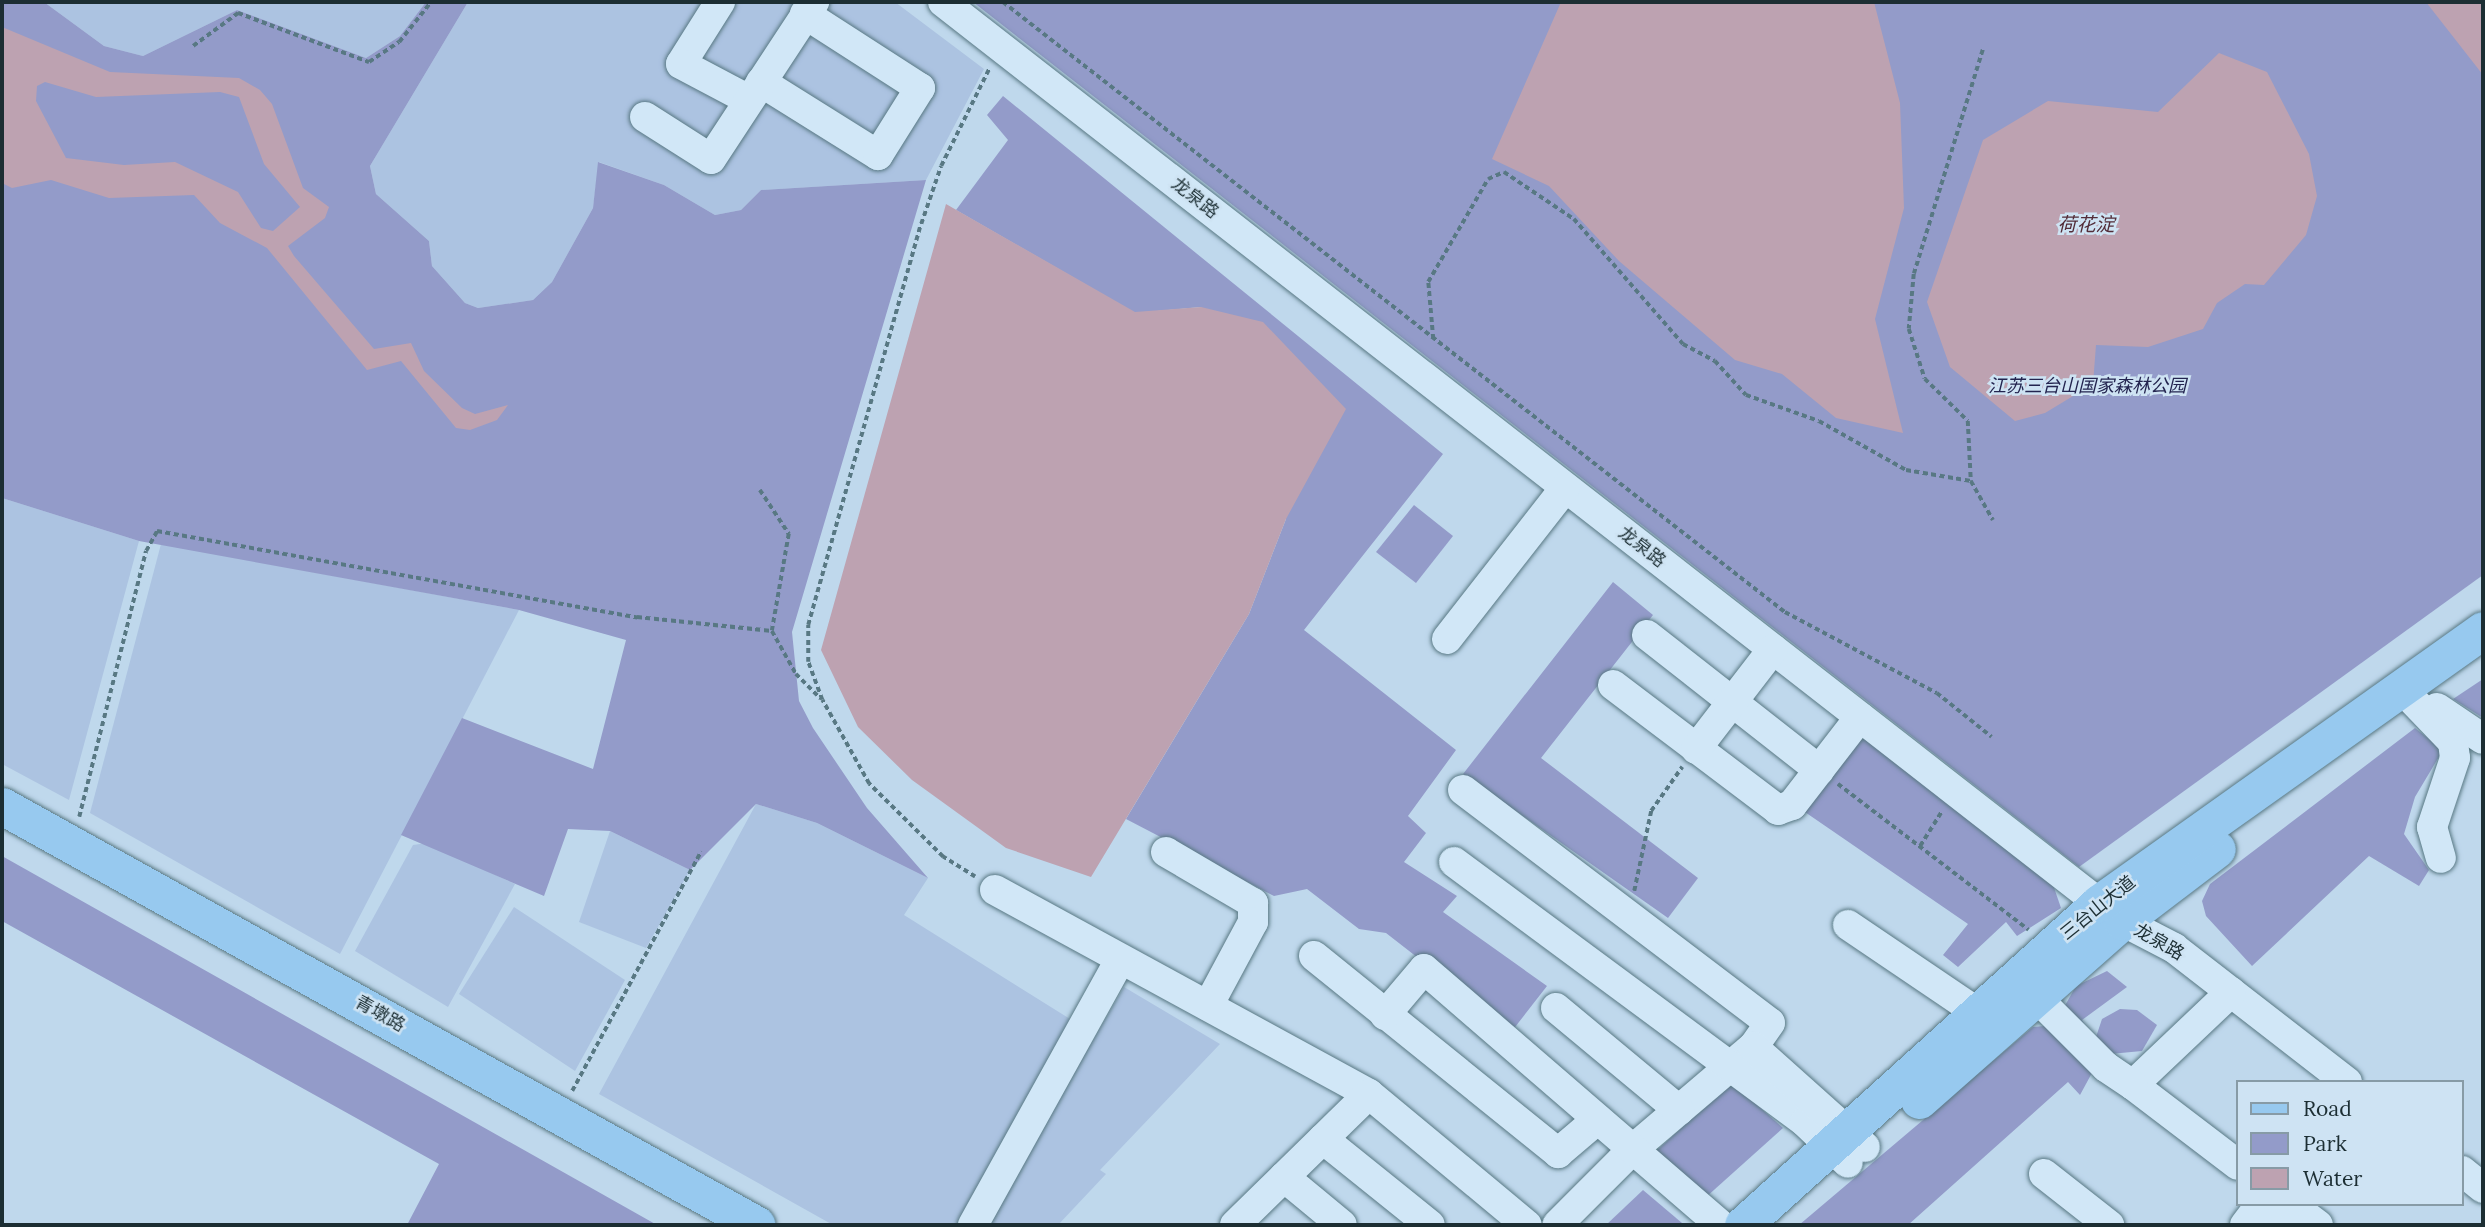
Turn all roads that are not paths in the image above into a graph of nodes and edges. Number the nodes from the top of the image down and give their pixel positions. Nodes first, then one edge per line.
1 (720, 2) edge
2 (943, 2) edge
3 (809, 8) edge
4 (755, 91) junction
5 (645, 117) dead end
6 (1565, 488) junction
7 (2483, 630) edge
8 (1647, 635) dead end
9 (1447, 639) dead end
10 (1773, 649) junction
11 (2483, 657) edge
12 (1613, 685) dead end
13 (2415, 692) junction
14 (1732, 702) junction
15 (1860, 717) junction
16 (2483, 738) edge
17 (1696, 749) junction
18 (1819, 770) junction
19 (1463, 790) dead end
20 (2, 806) edge
21 (1166, 852) dead end
22 (2441, 858) dead end
23 (1454, 862) dead end
24 (995, 890) road end
25 (2111, 912) junction
26 (1848, 925) dead end
27 (1314, 956) dead end
28 (1120, 960) junction
29 (2231, 992) junction
30 (2036, 998) junction
31 (1208, 1006) junction
32 (1556, 1008) dead end
33 (1978, 1013) junction
34 (1385, 1016) junction
35 (1754, 1047) junction
36 (1731, 1066) junction
37 (2344, 1080) edge
38 (2133, 1084) junction
39 (1369, 1094) junction
40 (1679, 1110) junction
41 (1598, 1119) junction
42 (1324, 1139) junction
43 (1848, 1147) junction
44 (1633, 1149) junction
45 (2236, 1163) edge
46 (2464, 1173) edge
47 (2044, 1174) dead end
48 (1284, 1177) junction
49 (2483, 1188) edge
50 (2259, 1206) edge
51 (2288, 1206) edge
52 (2293, 1206) edge
53 (1247, 1222) edge
54 (757, 1225) edge
55 (973, 1225) edge
56 (1342, 1225) edge
57 (1430, 1225) edge
58 (1527, 1225) edge
59 (1557, 1225) edge
60 (1721, 1225) edge
61 (1743, 1225) edge
62 (1777, 1225) edge
63 (2109, 1225) edge
64 (2245, 1225) edge
65 (2272, 1225) edge
66 (2318, 1225) edge

1 - 4 street
2 - 6 street, 龙泉路
3 - 4 street
3 - 4 street
4 - 5 street
6 - 9 street
6 - 10 street, 龙泉路
7 - 13 main road, 三台山大道
8 - 14 street
10 - 14 street
10 - 15 street, 龙泉路
11 - 13 main road, 三台山大道
12 - 17 street
13 - 16 street
13 - 22 street
13 - 25 main road, 三台山大道
14 - 17 street
14 - 18 street
15 - 18 street
15 - 25 street, 龙泉路
17 - 18 street
19 - 35 street
20 - 54 main road, 青墩路
21 - 31 street
23 - 36 street
24 - 28 street
25 - 29 street, 龙泉路
25 - 30 main road, 三台山大道
25 - 33 main road, 三台山大道
26 - 33 street
27 - 34 street
28 - 31 street
28 - 55 street
29 - 37 street, 龙泉路
29 - 38 street
30 - 38 street
30 - 43 main road, 三台山大道
31 - 39 street
32 - 40 street
33 - 43 main road, 三台山大道
34 - 41 street
34 - 41 street
35 - 36 street
35 - 43 street
36 - 40 street
36 - 43 street
38 - 45 street
39 - 42 street
39 - 58 street
40 - 44 street
41 - 44 street
42 - 48 street
42 - 57 street
43 - 61 main road, 三台山大道
43 - 62 main road, 三台山大道
44 - 59 street
44 - 60 street
46 - 49 street
47 - 63 street
48 - 53 street
48 - 56 street
50 - 64 street
51 - 65 street
52 - 66 street

